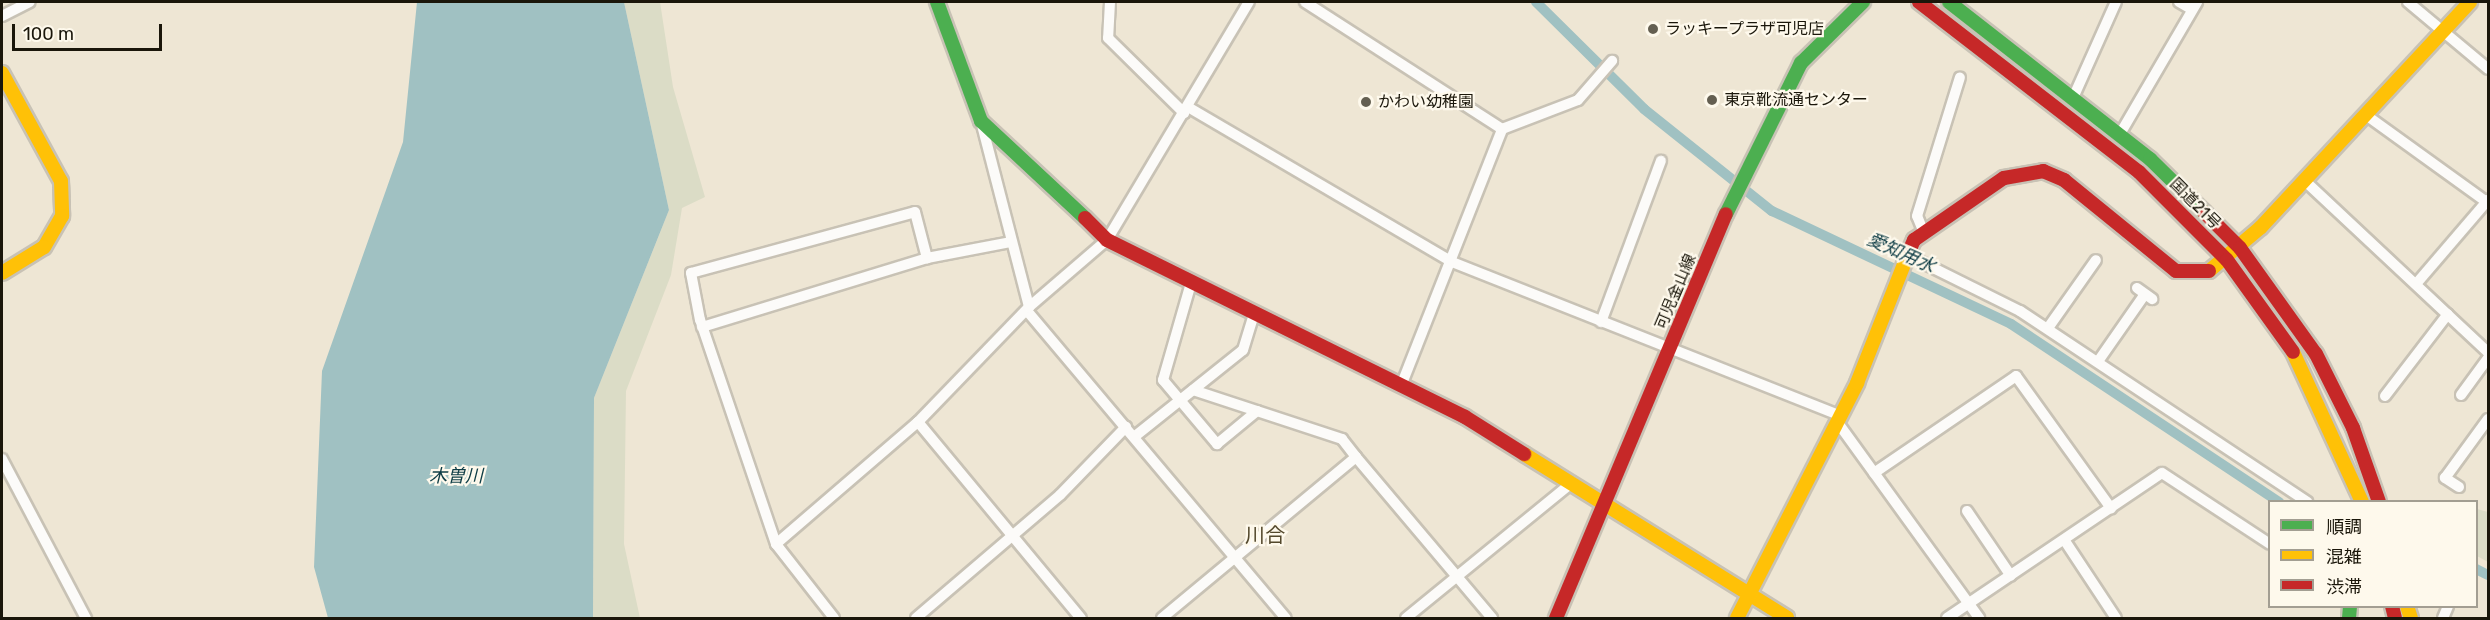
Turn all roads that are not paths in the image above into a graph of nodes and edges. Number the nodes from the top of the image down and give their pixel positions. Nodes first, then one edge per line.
1 (30, 2) edge
2 (937, 2) edge
3 (1110, 2) edge
4 (1248, 2) edge
5 (1305, 2) edge
6 (1863, 2) edge
7 (1919, 2) edge
8 (1949, 2) edge
9 (2116, 2) edge
10 (2179, 2) edge
11 (2408, 2) edge
12 (2470, 2) edge
13 (2194, 5) edge
14 (2, 16) edge
15 (2442, 32) junction
16 (1612, 61) dead end
17 (2488, 69) edge
18 (2, 73) edge
19 (1960, 77) dead end
20 (2073, 98) junction
21 (1186, 110) junction
22 (2366, 115) junction
23 (981, 121) junction
24 (1502, 129) junction
25 (2120, 134) junction
26 (1661, 161) dead end
27 (2305, 181) junction
28 (2488, 202) edge
29 (1924, 233) junction
30 (1107, 240) junction
31 (1011, 242) junction
32 (2240, 248) junction
33 (1904, 257) junction
34 (927, 258) junction
35 (2096, 260) dead end
36 (2227, 260) junction
37 (1452, 262) junction
38 (2, 273) edge
39 (1191, 284) junction
40 (2416, 284) junction
41 (2145, 294) dead end
42 (1029, 310) junction
43 (2448, 314) junction
44 (1254, 315) junction
45 (1601, 322) junction
46 (702, 327) junction
47 (2048, 328) junction
48 (1669, 349) junction
49 (2488, 352) edge
50 (2488, 358) edge
51 (2099, 360) junction
52 (1401, 386) junction
53 (1193, 390) junction
54 (2461, 395) dead end
55 (2385, 396) dead end
56 (1180, 400) junction
57 (1257, 411) junction
58 (2488, 419) edge
59 (1840, 420) junction
60 (918, 422) junction
61 (1126, 427) junction
62 (1134, 438) junction
63 (1356, 457) junction
64 (2, 459) edge
65 (1874, 473) junction
66 (1573, 482) junction
67 (2459, 487) dead end
68 (2306, 500) edge
69 (2362, 500) edge
70 (2379, 500) edge
71 (1604, 502) junction
72 (2111, 508) junction
73 (1967, 511) dead end
74 (1012, 536) junction
75 (2065, 541) junction
76 (2268, 543) edge
77 (776, 544) junction
78 (1236, 558) junction
79 (1458, 576) junction
80 (2011, 576) junction
81 (1751, 593) junction
82 (1968, 604) junction
83 (86, 618) edge
84 (834, 618) edge
85 (916, 618) edge
86 (1081, 618) edge
87 (1162, 618) edge
88 (1286, 618) edge
89 (1406, 618) edge
90 (1492, 618) edge
91 (1556, 618) edge
92 (1737, 618) edge
93 (1787, 618) edge
94 (1947, 618) edge
95 (1979, 618) edge
96 (2116, 618) edge

1 - 14 street
2 - 23 main road
3 - 21 street
4 - 21 street
5 - 24 street
6 - 48 main road, 可児金山線
7 - 36 main road, 国道21号
8 - 20 main road, 国道21号
9 - 20 street
10 - 13 street
11 - 15 street
12 - 15 main road
13 - 25 street
15 - 17 street
15 - 22 main road
16 - 24 street
18 - 38 main road
19 - 29 street
20 - 25 main road, 国道21号
21 - 30 street
21 - 37 street
22 - 27 main road
22 - 28 street
23 - 30 main road
23 - 31 street
24 - 37 street
25 - 32 main road, 国道21号
26 - 45 street
27 - 32 main road
27 - 40 street
28 - 40 street
29 - 33 main road
29 - 36 main road
30 - 39 main road
30 - 42 street
31 - 34 street
31 - 42 street
32 - 36 main road
32 - 70 main road, 国道21号
33 - 47 street
33 - 59 main road
34 - 46 street
34 - 46 street
35 - 47 street
36 - 69 main road, 国道21号
37 - 45 street
37 - 52 street
39 - 44 main road
39 - 56 street
40 - 43 street
41 - 51 street
42 - 60 street
42 - 61 street
43 - 49 street
43 - 55 street
44 - 52 main road
44 - 53 street
45 - 48 street
46 - 77 street
47 - 51 street
48 - 59 street
48 - 71 main road, 可児金山線
50 - 54 street
51 - 68 street
52 - 66 main road
53 - 56 street
53 - 57 street
56 - 57 street
56 - 62 street
57 - 63 street
58 - 67 street
59 - 65 street
59 - 81 main road
60 - 74 street
60 - 77 street
61 - 62 street
61 - 74 street
62 - 78 street
63 - 78 street
63 - 79 street
64 - 83 street
65 - 72 street
65 - 82 street
66 - 71 main road
66 - 79 street
71 - 81 main road
71 - 91 main road, 可児金山線
72 - 75 street
72 - 76 street
73 - 80 street
74 - 85 street
74 - 86 street
75 - 80 street
75 - 96 street
77 - 84 street
78 - 87 street
78 - 88 street
79 - 89 street
79 - 90 street
80 - 82 street
81 - 92 main road
81 - 93 main road
82 - 94 street
82 - 95 street

